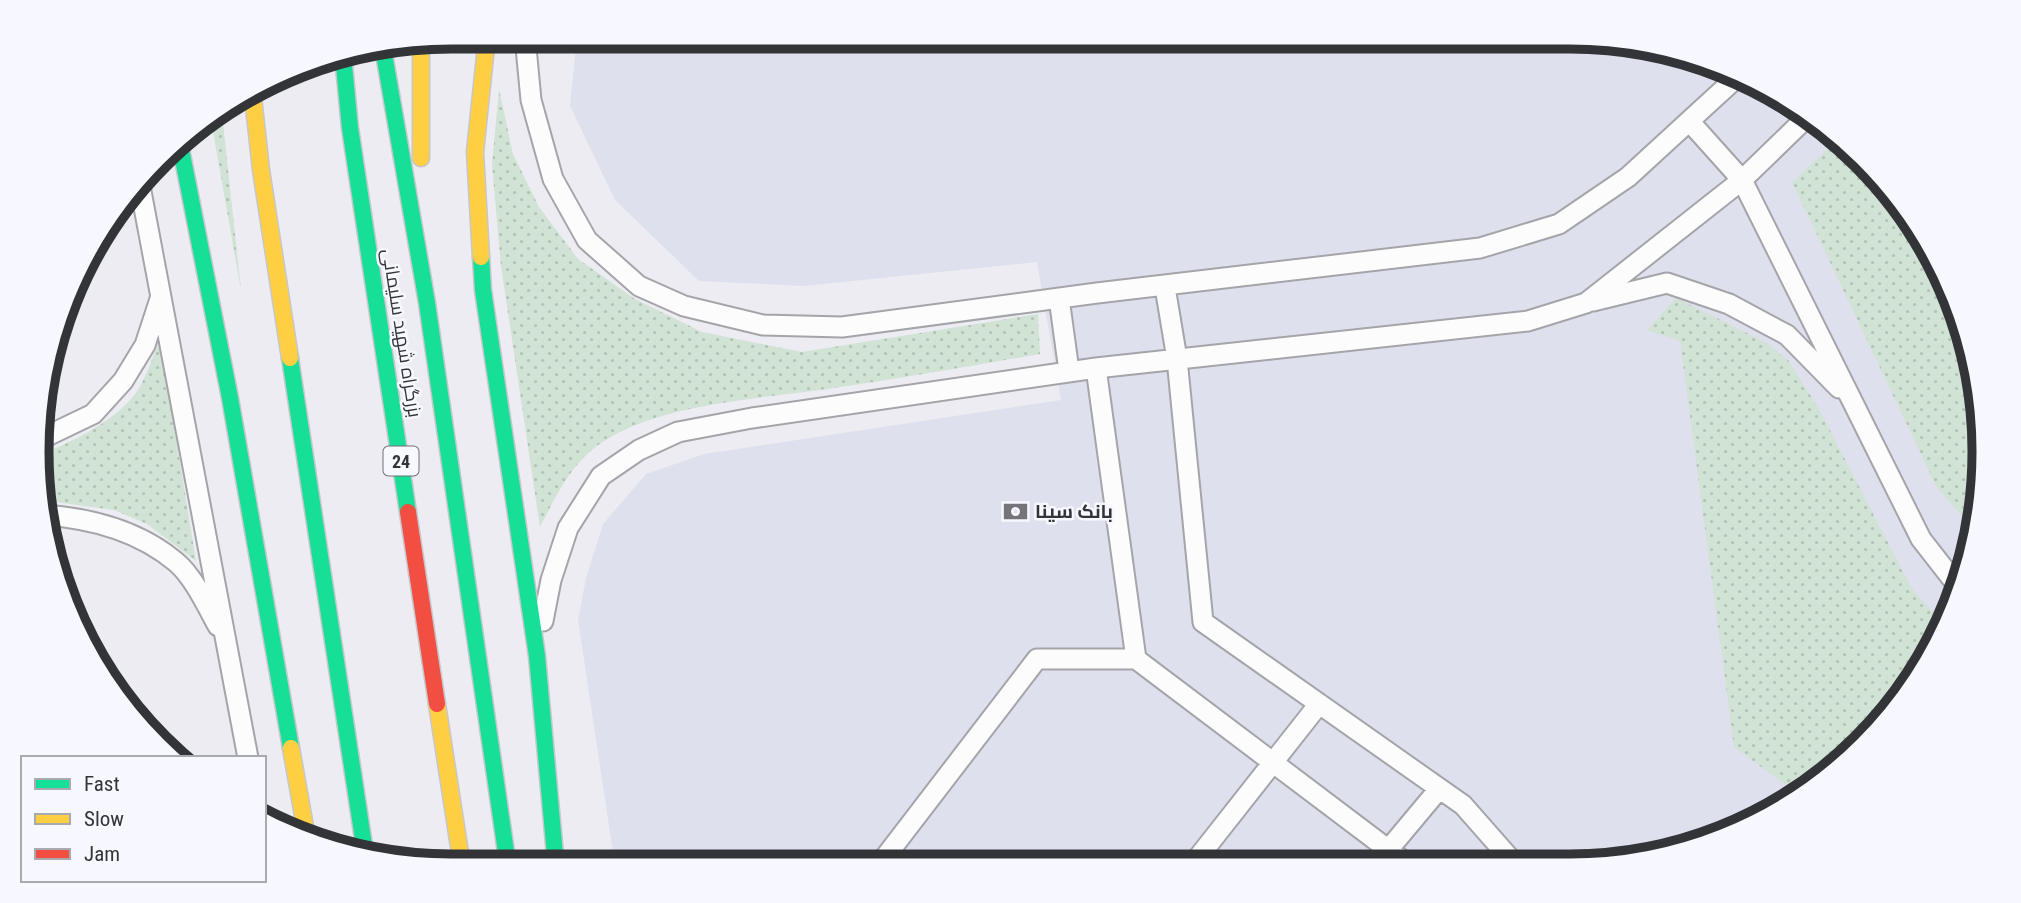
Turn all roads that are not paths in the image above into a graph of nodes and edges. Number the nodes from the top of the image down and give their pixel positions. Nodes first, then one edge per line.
1 (486, 49) edge
2 (526, 49) edge
3 (421, 50) edge
4 (384, 55) edge
5 (343, 64) edge
6 (1731, 83) edge
7 (253, 101) edge
8 (1690, 122) junction
9 (1801, 123) edge
10 (182, 153) edge
11 (1742, 180) junction
12 (142, 195) edge
13 (1165, 287) junction
14 (161, 294) junction
15 (1059, 298) junction
16 (427, 303) junction
17 (1586, 303) junction
18 (1177, 359) junction
19 (1096, 368) junction
20 (1069, 371) junction
21 (1852, 400) junction
22 (50, 435) edge
23 (54, 517) edge
24 (1952, 578) edge
25 (225, 638) junction
26 (537, 656) junction
27 (1136, 659) junction
28 (1320, 704) junction
29 (248, 756) edge
30 (1272, 762) junction
31 (1440, 789) junction
32 (305, 826) edge
33 (364, 844) edge
34 (1388, 850) junction
35 (461, 854) edge
36 (506, 854) edge
37 (555, 854) edge
38 (887, 854) edge
39 (1200, 854) edge
40 (1394, 854) edge
41 (1506, 854) edge

1 - 26 highway
2 - 15 lane
3 - 16 highway
4 - 16 highway
5 - 35 highway, بزرگراه شهید سلیمانی / 24
6 - 8 lane
7 - 33 highway
8 - 11 lane
8 - 13 lane
9 - 11 lane
10 - 32 highway
11 - 17 lane
11 - 21 lane
12 - 14 lane
13 - 15 lane
13 - 18 lane
14 - 22 lane
14 - 25 lane
15 - 20 lane
16 - 36 highway
17 - 18 lane
17 - 21 lane
18 - 19 lane
18 - 28 lane
19 - 20 lane
19 - 27 lane
20 - 26 lane
21 - 24 lane
23 - 25 lane
25 - 29 lane
26 - 37 highway
27 - 30 lane
27 - 38 lane
28 - 30 lane
28 - 31 lane
30 - 34 lane
30 - 39 lane
31 - 34 lane
31 - 41 lane
34 - 40 lane

